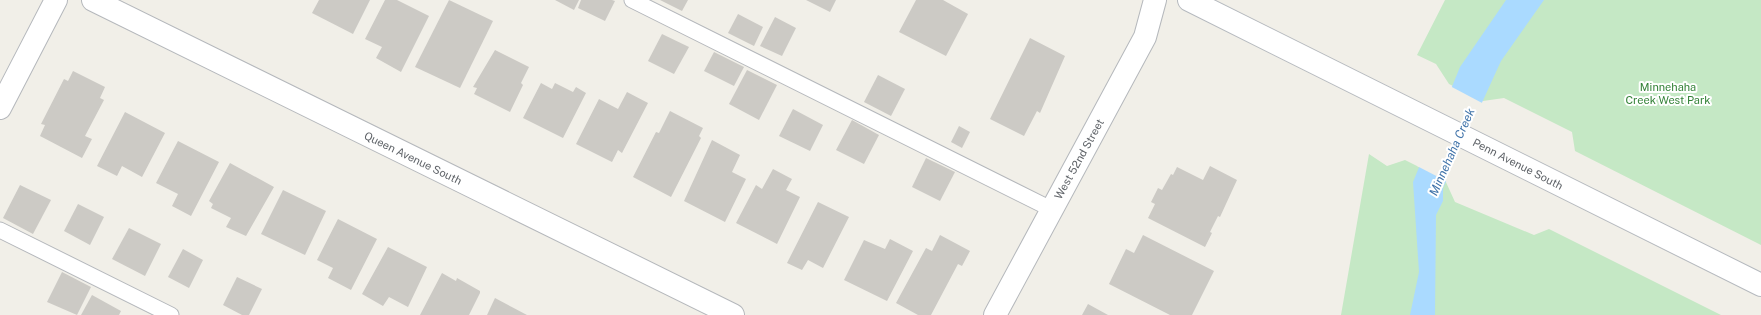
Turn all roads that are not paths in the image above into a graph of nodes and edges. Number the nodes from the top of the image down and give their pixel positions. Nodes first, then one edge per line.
1 (56, 0) edge
2 (93, 0) edge
3 (632, 0) edge
4 (1155, 0) edge
5 (1189, 0) edge
6 (0, 108) edge
7 (1051, 209) junction
8 (0, 230) edge
9 (1761, 285) edge
10 (171, 315) edge
11 (733, 315) edge
12 (995, 315) edge

1 - 6 street
2 - 11 street, Queen Avenue South
3 - 7 lane
4 - 7 street, West 52nd Street
5 - 9 street, Penn Avenue South
7 - 12 street, West 52nd Street
8 - 10 lane

